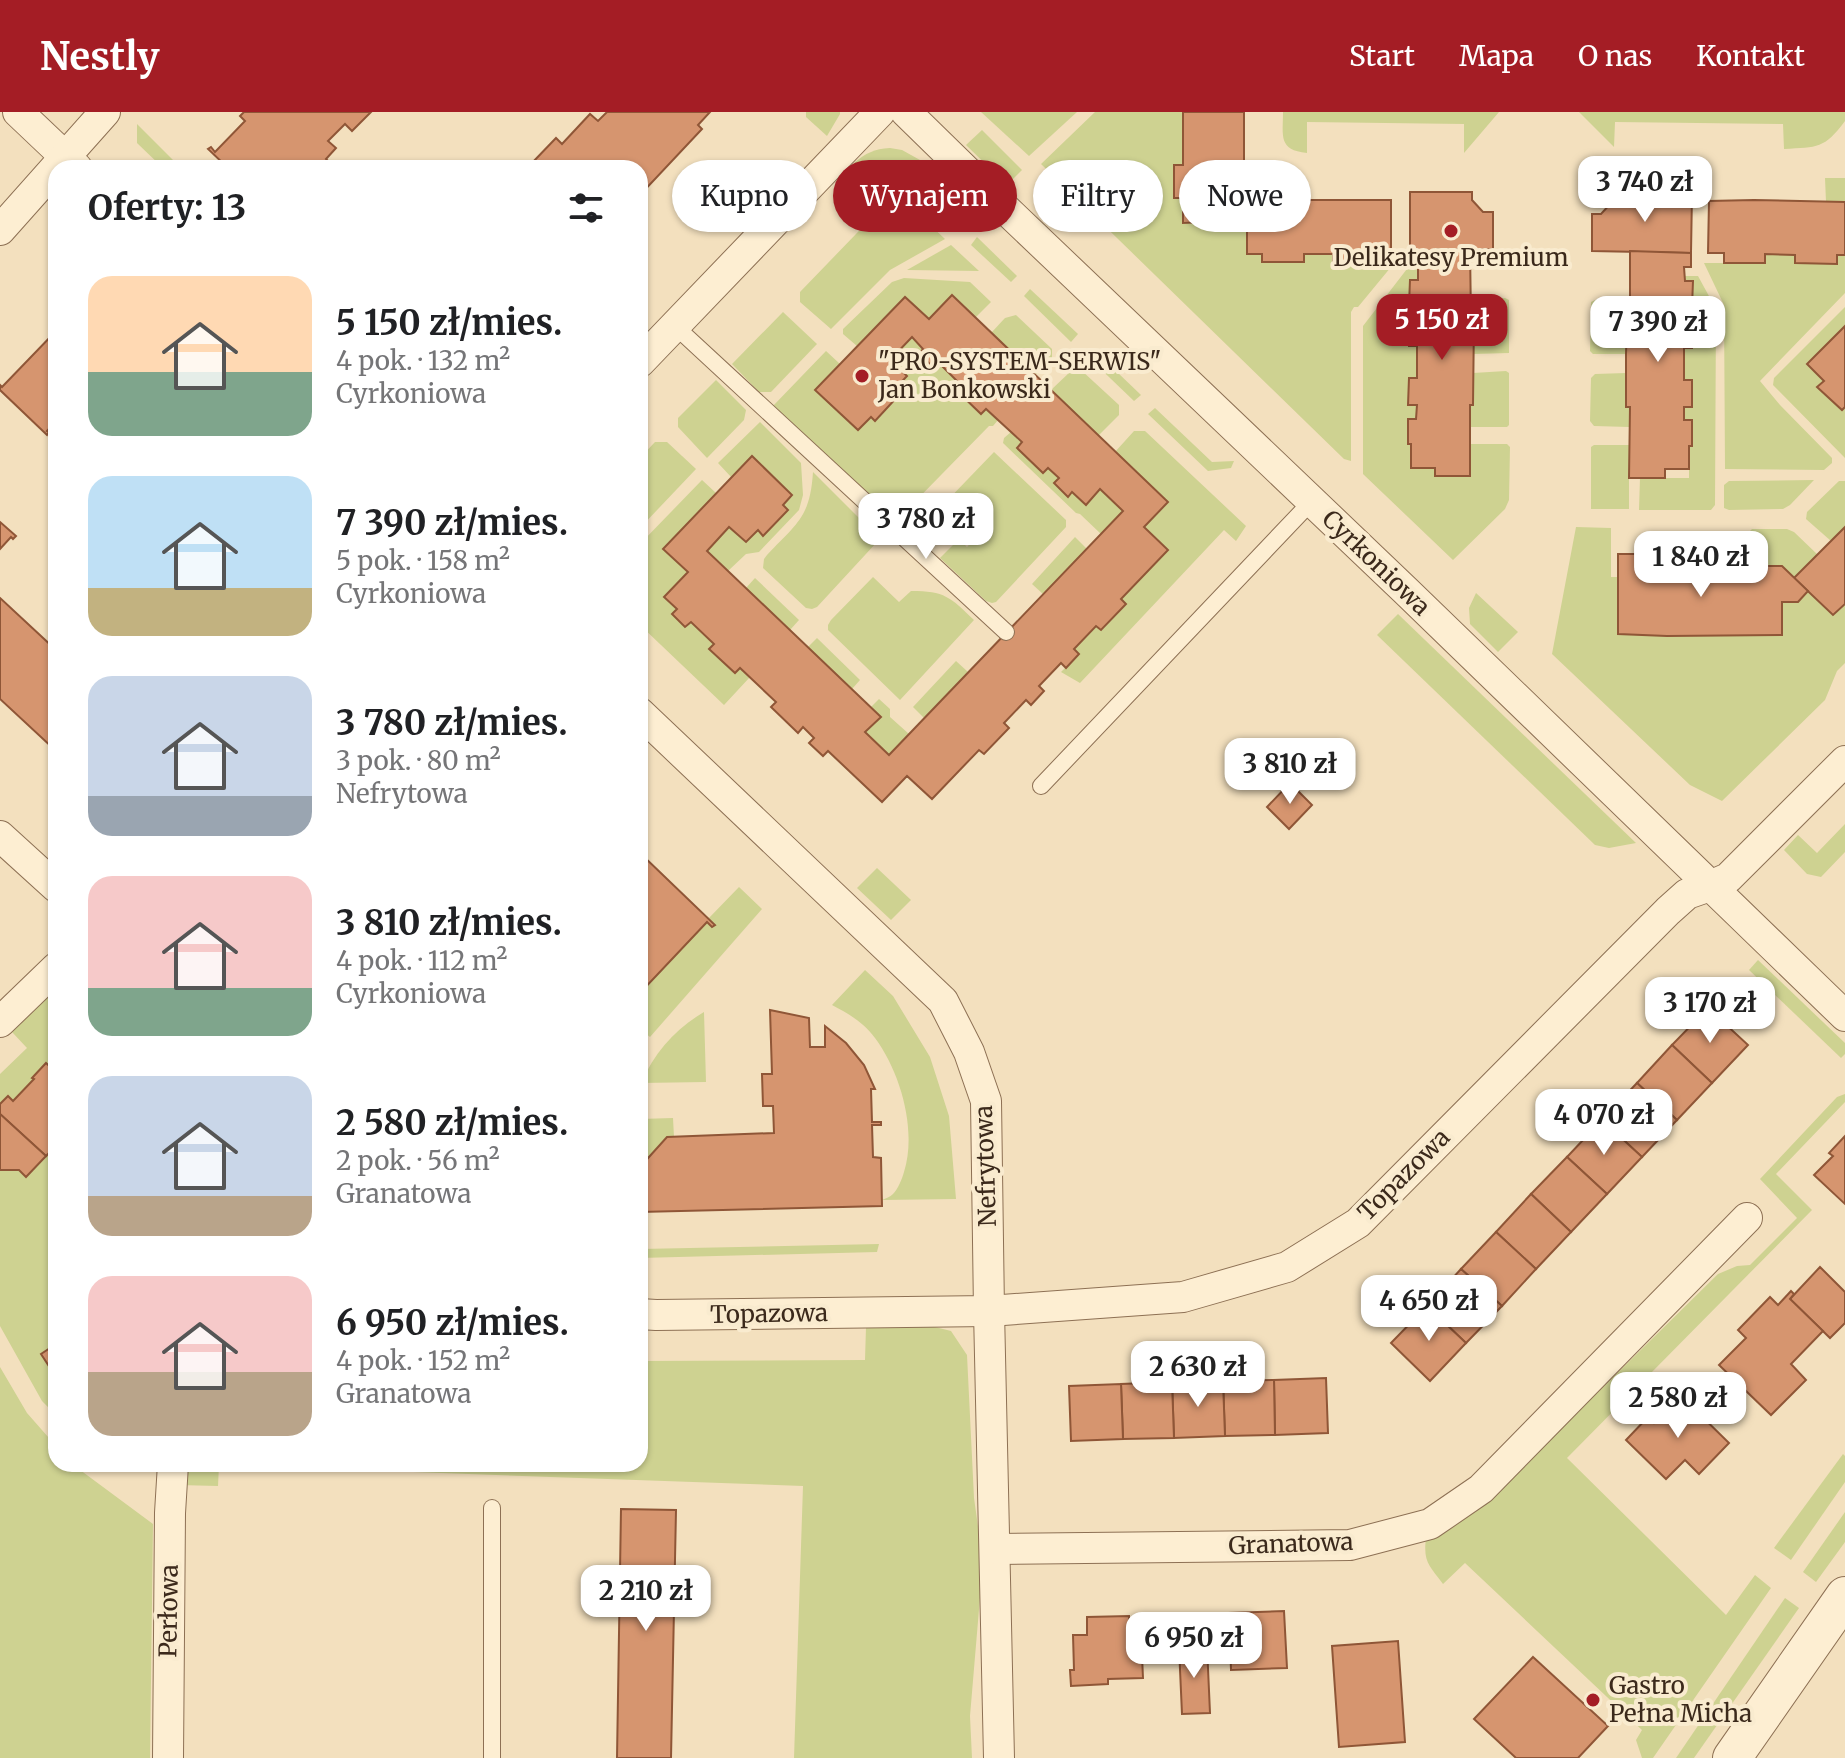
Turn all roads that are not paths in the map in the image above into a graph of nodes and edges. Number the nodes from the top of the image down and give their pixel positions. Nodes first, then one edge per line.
1 (18, 112) edge
2 (105, 112) edge
3 (880, 112) edge
4 (906, 112) edge
5 (69, 160) edge
6 (72, 160) edge
7 (48, 184) edge
8 (0, 230) edge
9 (675, 326) junction
10 (648, 354) edge
11 (1312, 501) junction
12 (1006, 632) dead end
13 (648, 721) edge
14 (1845, 761) edge
15 (1041, 786) dead end
16 (0, 836) edge
17 (48, 880) edge
18 (1710, 886) junction
19 (48, 976) edge
20 (1845, 1016) edge
21 (0, 1022) edge
22 (1747, 1218) dead end
23 (989, 1311) junction
24 (648, 1314) edge
25 (173, 1472) edge
26 (492, 1508) dead end
27 (996, 1549) junction
28 (1845, 1596) edge
29 (168, 1758) edge
30 (492, 1758) edge
31 (999, 1758) edge
32 (1732, 1758) edge

1 - 5 street
2 - 6 street
3 - 9 street
4 - 11 street, Cyrkoniowa
7 - 8 street
9 - 10 street
9 - 12 lane
11 - 15 lane
11 - 18 street, Cyrkoniowa
13 - 23 street, Nefrytowa
14 - 18 street, Topazowa
16 - 17 street
18 - 20 street, Cyrkoniowa
18 - 23 street, Topazowa
19 - 21 street
22 - 27 street, Granatowa
23 - 24 street, Topazowa
23 - 27 street, Nefrytowa
25 - 29 street, Perłowa
26 - 30 lane
27 - 31 street, Nefrytowa
28 - 32 street

